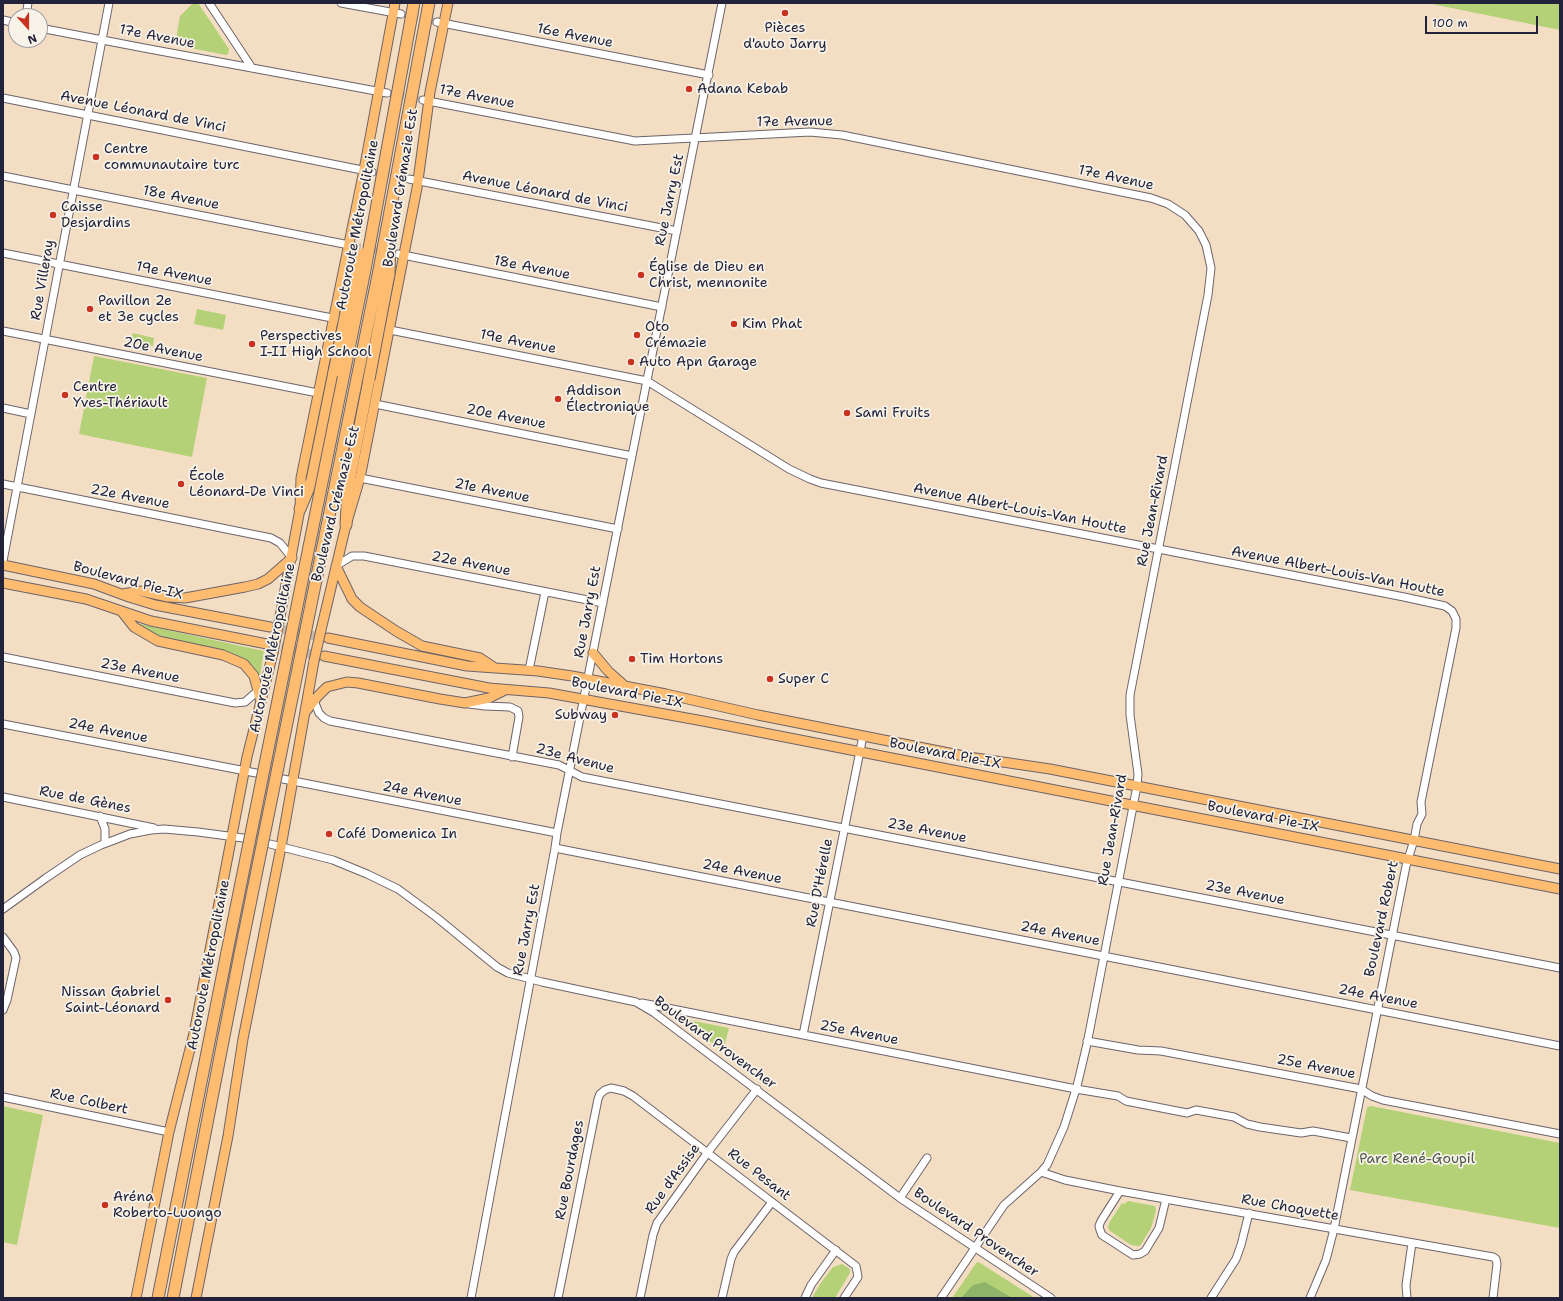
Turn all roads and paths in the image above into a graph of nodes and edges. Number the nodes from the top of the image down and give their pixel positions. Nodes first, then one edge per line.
1 (109, 3) edge
2 (209, 3) edge
3 (341, 3) edge
4 (395, 3) edge
5 (414, 3) edge
6 (428, 3) edge
7 (448, 3) edge
8 (722, 3) edge
9 (397, 14) junction
10 (440, 22) junction
11 (48, 30) edge
12 (102, 40) junction
13 (252, 68) junction
14 (709, 75) junction
15 (383, 92) junction
16 (3, 98) edge
17 (426, 100) junction
18 (87, 115) junction
19 (695, 139) junction
20 (368, 171) junction
21 (3, 176) edge
22 (409, 178) tunnel mouth
23 (418, 181) junction
24 (73, 190) junction
25 (392, 206) junction
26 (1185, 215) joint
27 (374, 227) junction
28 (677, 231) junction
29 (351, 245) junction
30 (3, 253) edge
31 (401, 255) junction
32 (59, 264) junction
33 (662, 307) junction
34 (336, 319) junction
35 (386, 329) junction
36 (3, 331) edge
37 (45, 339) junction
38 (647, 381) junction
39 (318, 393) junction
40 (375, 404) junction
41 (3, 408) edge
42 (31, 414) junction
43 (632, 456) junction
44 (360, 478) junction
45 (3, 484) edge
46 (18, 487) junction
47 (300, 509) junction
48 (346, 525) junction
49 (618, 529) junction
50 (1158, 550) junction
51 (292, 558) junction
52 (3, 561) edge
53 (3, 566) edge
54 (336, 566) junction
55 (3, 583) edge
56 (545, 592) junction
57 (120, 594) junction
58 (603, 603) junction
59 (123, 613) junction
60 (1455, 616) joint
61 (270, 627) tunnel mouth
62 (328, 638) tunnel mouth
63 (267, 644) tunnel mouth
64 (594, 653) junction
65 (324, 656) tunnel mouth
66 (3, 657) edge
67 (496, 668) junction
68 (529, 670) junction
69 (588, 679) junction
70 (266, 683) junction
71 (625, 686) junction
72 (309, 689) junction
73 (505, 690) junction
74 (258, 691) junction
75 (584, 699) junction
76 (314, 701) junction
77 (465, 703) junction
78 (261, 704) junction
79 (305, 712) junction
80 (3, 724) edge
81 (863, 736) junction
82 (860, 752) junction
83 (512, 757) junction
84 (570, 770) junction
85 (244, 771) junction
86 (256, 773) dead end
87 (283, 779) dead end
88 (293, 782) junction
89 (1137, 786) junction
90 (3, 797) edge
91 (1133, 805) junction
92 (100, 816) junction
93 (844, 828) junction
94 (162, 829) junction
95 (557, 833) junction
96 (232, 836) junction
97 (243, 838) dead end
98 (1414, 840) junction
99 (105, 843) junction
100 (270, 844) dead end
101 (281, 847) junction
102 (556, 848) junction
103 (1407, 859) junction
104 (1560, 869) edge
105 (1118, 882) junction
106 (1560, 889) edge
107 (829, 902) junction
108 (3, 909) edge
109 (1392, 935) junction
110 (3, 938) edge
111 (1103, 956) junction
112 (1560, 968) edge
113 (531, 980) junction
114 (636, 1002) junction
115 (3, 1010) edge
116 (1377, 1010) junction
117 (803, 1035) junction
118 (1087, 1041) junction
119 (1560, 1046) edge
120 (757, 1089) junction
121 (1076, 1089) junction
122 (1361, 1089) junction
123 (3, 1098) edge
124 (641, 1102) joint
125 (169, 1132) junction
126 (1560, 1134) edge
127 (1351, 1138) junction
128 (708, 1152) junction
129 (927, 1158) dead end
130 (1041, 1172) junction
131 (1120, 1191) junction
132 (900, 1198) junction
133 (1166, 1198) junction
134 (772, 1202) junction
135 (1249, 1214) junction
136 (1334, 1229) junction
137 (1412, 1243) junction
138 (974, 1248) junction
139 (836, 1250) junction
140 (138, 1284) junction
141 (198, 1295) edge
142 (130, 1298) edge
143 (136, 1298) edge
144 (158, 1298) edge
145 (173, 1298) edge
146 (471, 1298) edge
147 (558, 1298) edge
148 (640, 1298) edge
149 (722, 1298) edge
150 (805, 1298) edge
151 (844, 1298) edge
152 (941, 1298) edge
153 (1051, 1298) edge
154 (1211, 1298) edge
155 (1310, 1298) edge
156 (1407, 1298) edge
157 (1493, 1298) edge

1 - 12 street, Rue Villeray
2 - 13 street
3 - 9 street
4 - 9 main road, Boulevard Crémazie Est
5 - 27 highway, Autoroute Métropolitaine, bridge
6 - 25 highway, Autoroute Métropolitaine, bridge
7 - 10 main road, Boulevard Crémazie Est
8 - 14 street, Rue Jarry Est
9 - 15 main road, Boulevard Crémazie Est
10 - 14 street, 16e Avenue
10 - 17 main road, Boulevard Crémazie Est
11 - 12 street, 17e Avenue
12 - 13 street, 17e Avenue
12 - 18 street, Rue Villeray
13 - 15 street, 17e Avenue
14 - 19 street, Rue Jarry Est
15 - 20 main road, Boulevard Crémazie Est
16 - 18 street, Avenue Léonard de Vinci
17 - 19 street, 17e Avenue
17 - 23 main road, Boulevard Crémazie Est
18 - 20 street, Avenue Léonard de Vinci
18 - 24 street, Rue Villeray
19 - 26 street, 17e Avenue
19 - 28 street, Rue Jarry Est
20 - 29 main road, Boulevard Crémazie Est
21 - 24 street, 18e Avenue
22 - 23 street, Avenue Léonard de Vinci
23 - 28 street, Avenue Léonard de Vinci
23 - 31 main road, Boulevard Crémazie Est
24 - 29 street, 18e Avenue
24 - 32 street, Rue Villeray
25 - 48 highway, bridge
25 - 145 highway, Autoroute Métropolitaine, bridge
26 - 50 street, Rue Jean-Rivard
27 - 47 highway, bridge
27 - 144 highway, Autoroute Métropolitaine, bridge
28 - 33 street, Rue Jarry Est
29 - 34 main road, Boulevard Crémazie Est
30 - 32 street, 19e Avenue
31 - 33 street, 18e Avenue
31 - 35 main road, Boulevard Crémazie Est
32 - 34 street, 19e Avenue
32 - 37 street, Rue Villeray
33 - 38 street, Rue Jarry Est
34 - 39 main road, Boulevard Crémazie Est
35 - 38 street, 19e Avenue
35 - 40 main road, Boulevard Crémazie Est
36 - 37 street, 20e Avenue
37 - 39 street, 20e Avenue
37 - 42 street, Rue Villeray
38 - 43 street, Rue Jarry Est
38 - 50 street, Avenue Albert-Louis-Van Houtte
39 - 47 main road, Boulevard Crémazie Est
40 - 43 street, 20e Avenue
40 - 44 main road, Boulevard Crémazie Est
41 - 42 street
42 - 46 street, Rue Villeray
43 - 49 street, Rue Jarry Est
44 - 48 main road, Boulevard Crémazie Est
44 - 49 street, 21e Avenue
45 - 46 street, 22e Avenue
46 - 51 street, 22e Avenue
46 - 52 street, Rue Villeray
47 - 51 main road, Boulevard Crémazie Est
48 - 54 main road, Boulevard Crémazie Est
49 - 58 street, Rue Jarry Est
50 - 60 street, Avenue Albert-Louis-Van Houtte
50 - 89 street, Rue Jean-Rivard
51 - 57 main road
51 - 70 main road, Boulevard Crémazie Est, bridge
53 - 57 main road, Boulevard Pie-IX
54 - 56 street, 22e Avenue
54 - 67 main road
54 - 72 main road, Boulevard Crémazie Est, bridge
55 - 59 main road, Boulevard Pie-IX
56 - 58 street, 22e Avenue
56 - 68 street
57 - 61 main road, Boulevard Pie-IX
58 - 64 street, Rue Jarry Est
59 - 63 main road, Boulevard Pie-IX
59 - 74 main road
60 - 98 street, Boulevard Robert
62 - 67 main road, Boulevard Pie-IX
64 - 69 street, Rue Jarry Est
64 - 71 main road
65 - 73 main road, Boulevard Pie-IX
66 - 74 street, 23e Avenue
67 - 68 main road, Boulevard Pie-IX
68 - 69 main road, Boulevard Pie-IX
69 - 71 main road, Boulevard Pie-IX
69 - 75 street, Rue Jarry Est
70 - 74 street, 23e Avenue
70 - 78 main road, Boulevard Crémazie Est
71 - 81 main road, Boulevard Pie-IX
72 - 76 street, 23e Avenue
72 - 79 main road, Boulevard Crémazie Est
73 - 75 main road, Boulevard Pie-IX
73 - 77 main road
74 - 78 main road
75 - 82 main road, Boulevard Pie-IX
75 - 84 street, Rue Jarry Est
76 - 77 main road
76 - 79 main road
76 - 83 street, 23e Avenue
77 - 83 street
78 - 85 main road, Boulevard Crémazie Est
79 - 88 main road, Boulevard Crémazie Est
80 - 85 street, 24e Avenue
81 - 82 street, Rue D'Hérelle
81 - 89 main road, Boulevard Pie-IX
82 - 91 main road, Boulevard Pie-IX
82 - 93 street, Rue D'Hérelle
83 - 84 street, 23e Avenue
84 - 93 street, 23e Avenue
84 - 95 street, Rue Jarry Est
85 - 86 street, 24e Avenue
85 - 96 main road, Boulevard Crémazie Est
87 - 88 street, 24e Avenue
88 - 95 street, 24e Avenue
88 - 101 main road, Boulevard Crémazie Est
89 - 91 street, Rue Jean-Rivard
89 - 98 main road, Boulevard Pie-IX
90 - 92 street, Rue de Gènes
91 - 103 main road, Boulevard Pie-IX
91 - 105 street, Rue Jean-Rivard
92 - 94 street, Rue de Gènes
92 - 99 street
93 - 105 street, 23e Avenue
93 - 107 street, Rue D'Hérelle
94 - 96 street
94 - 99 street
95 - 102 street, Rue Jarry Est
96 - 97 street
96 - 125 main road, Boulevard Crémazie Est
98 - 103 street, Boulevard Robert
98 - 104 main road, Boulevard Pie-IX
99 - 108 street
100 - 101 street, Boulevard Provencher
101 - 113 street, Boulevard Provencher
101 - 141 main road, Boulevard Crémazie Est
102 - 107 street, 24e Avenue
102 - 113 street, Rue Jarry Est
103 - 106 main road, Boulevard Pie-IX
103 - 109 street, Boulevard Robert
105 - 109 street, 23e Avenue
105 - 111 street, Rue Jean-Rivard
107 - 111 street, 24e Avenue
107 - 117 street, Rue D'Hérelle
109 - 112 street, 23e Avenue
109 - 116 street, Boulevard Robert
110 - 115 street
111 - 116 street, 24e Avenue
111 - 118 street, Rue Jean-Rivard
113 - 114 street, Boulevard Provencher
113 - 146 street, Rue Jarry Est
114 - 117 street, 25e Avenue
114 - 120 street, Boulevard Provencher
116 - 119 street, 24e Avenue
116 - 122 street, Boulevard Robert
117 - 121 street, 25e Avenue
118 - 121 street, Rue Jean-Rivard
118 - 122 street, 25e Avenue
120 - 128 street, Rue d'Assise
120 - 132 street, Boulevard Provencher
121 - 127 street, 25e Avenue
121 - 130 street, Rue Jean-Rivard
122 - 126 street, 25e Avenue
122 - 127 street, Boulevard Robert
123 - 125 street, Rue Colbert
124 - 128 street, Rue Pesant
124 - 147 street, Rue Bourdages
125 - 140 main road, Boulevard Crémazie Est
127 - 136 street, Boulevard Robert
128 - 134 street, Rue Pesant
128 - 148 street, Rue d'Assise
129 - 132 street
130 - 131 street, Rue Choquette
130 - 138 street, Rue Jean-Rivard
131 - 133 street, Rue Choquette
131 - 133 street
132 - 138 street, Boulevard Provencher
133 - 135 street, Rue Choquette
134 - 139 street, Rue Pesant
134 - 149 street
135 - 136 street, Rue Choquette
135 - 154 street
136 - 137 street, Rue Choquette
136 - 155 street, Boulevard Robert
137 - 156 street
137 - 157 street, Rue Choquette
138 - 152 street, Rue Jean-Rivard
138 - 153 street, Boulevard Provencher
139 - 150 street
139 - 151 street, Rue Pesant
140 - 142 main road
140 - 143 main road

